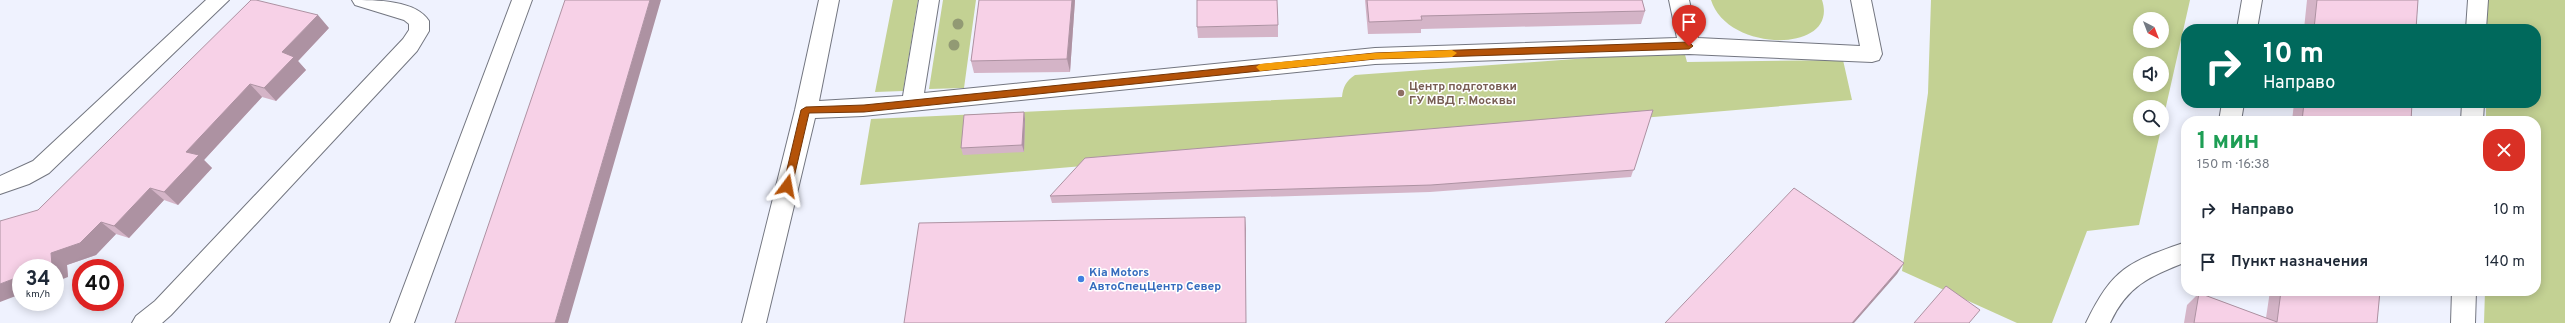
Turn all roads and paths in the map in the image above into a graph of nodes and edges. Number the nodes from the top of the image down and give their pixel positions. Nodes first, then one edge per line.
1 (219, 0) edge
2 (362, 0) edge
3 (522, 0) edge
4 (829, 0) edge
5 (930, 0) edge
6 (1679, 0) edge
7 (1862, 0) edge
8 (2252, 0) edge
9 (2478, 0) edge
10 (2248, 24) edge
11 (2476, 24) edge
12 (1689, 46) junction
13 (912, 103) junction
14 (806, 110) junction
15 (0, 185) edge
16 (2181, 254) edge
17 (2464, 296) edge
18 (144, 323) edge
19 (402, 323) edge
20 (754, 323) edge
21 (2098, 323) edge
22 (2463, 323) edge

1 - 15 street
2 - 18 street
3 - 19 street
4 - 14 street
5 - 13 street
6 - 12 street
7 - 12 street
8 - 10 street
9 - 11 street
12 - 13 street
13 - 14 street
14 - 20 street
16 - 21 street
17 - 22 street

